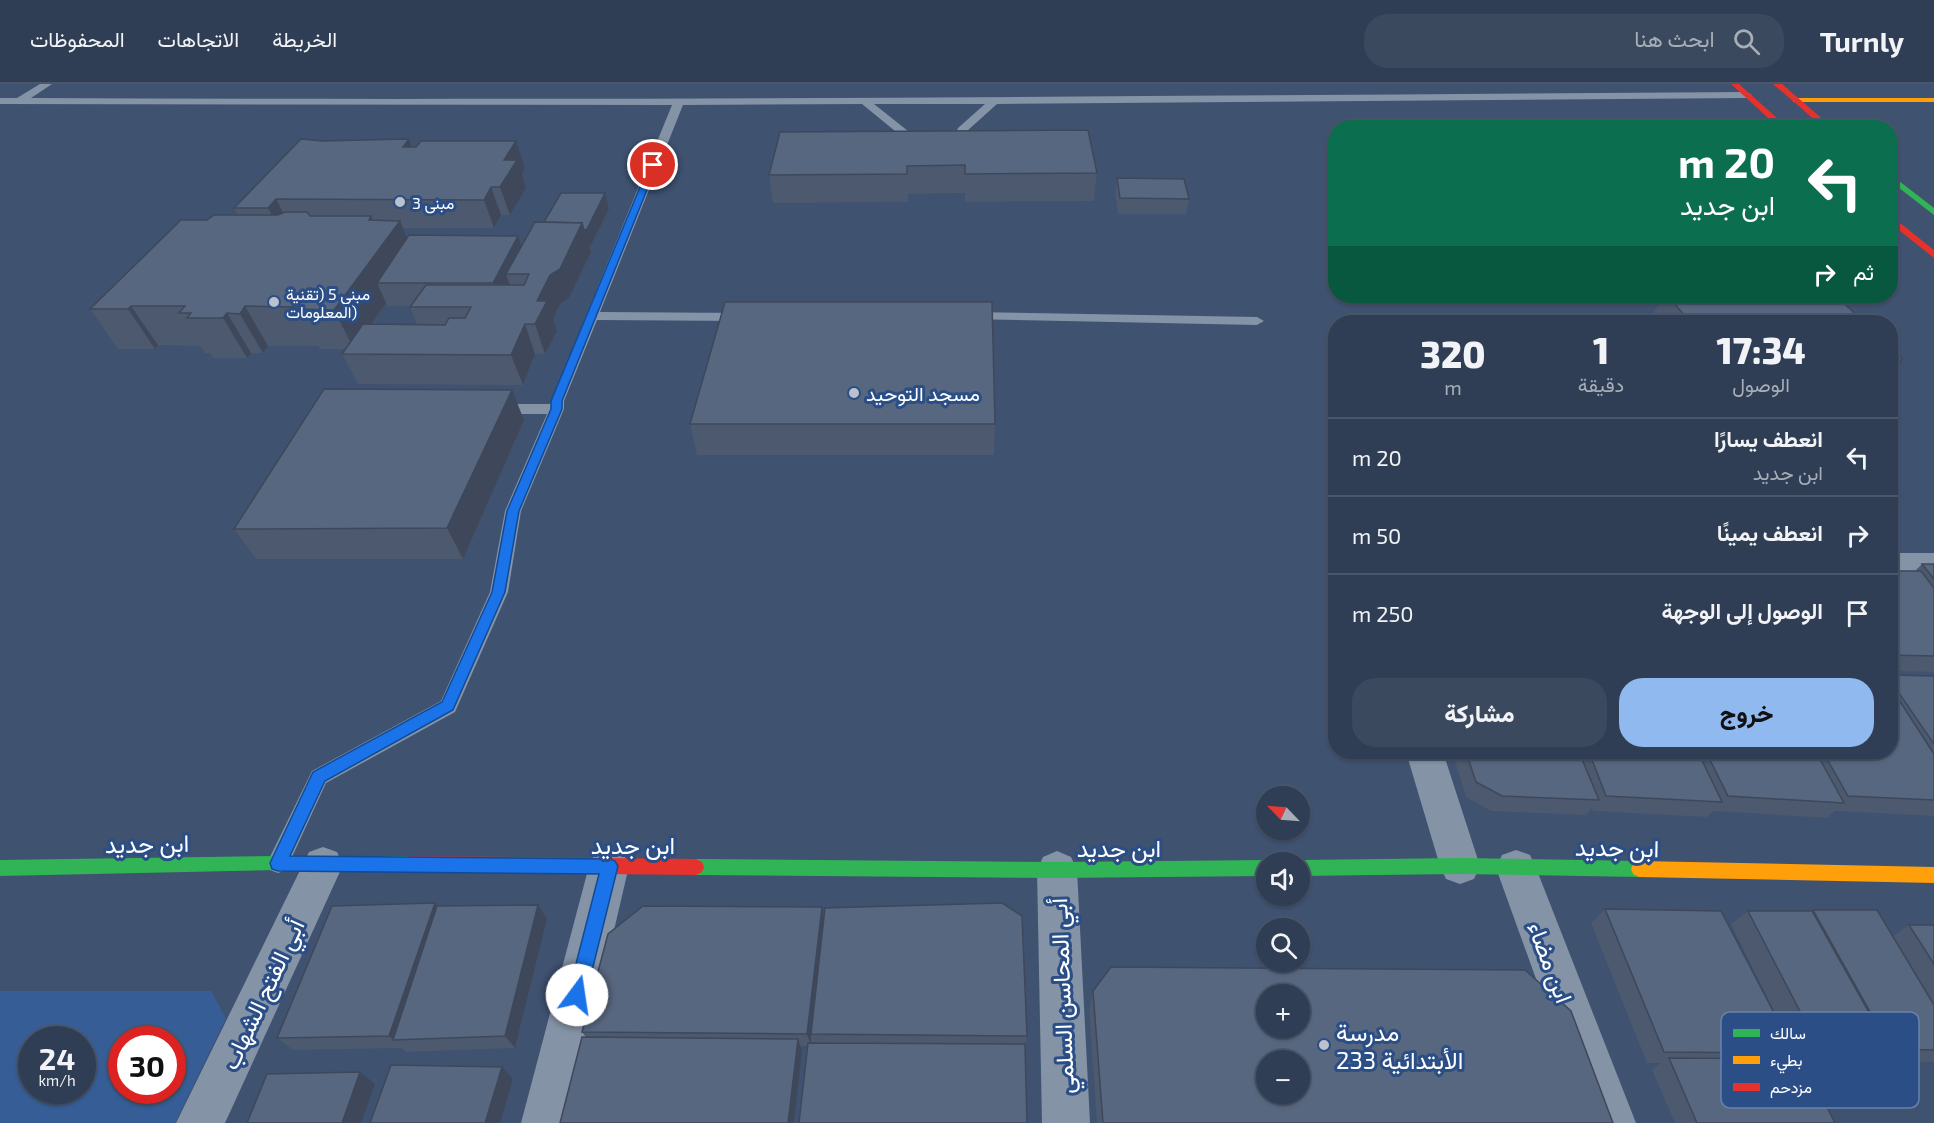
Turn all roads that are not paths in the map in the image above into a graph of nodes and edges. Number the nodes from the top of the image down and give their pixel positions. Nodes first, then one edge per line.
1 (47, 84) edge
2 (1388, 84) edge
3 (1400, 84) edge
4 (1736, 84) edge
5 (1777, 84) edge
6 (1816, 87) dead end
7 (1934, 93) edge
8 (1749, 97) junction
9 (1410, 98) junction
10 (1397, 99) junction
11 (1796, 100) junction
12 (1934, 100) edge
13 (0, 101) edge
14 (679, 101) junction
15 (994, 101) junction
16 (18, 102) junction
17 (865, 102) junction
18 (1775, 120) edge
19 (1820, 120) edge
20 (1898, 183) edge
21 (1934, 212) edge
22 (1898, 225) edge
23 (1934, 255) edge
24 (593, 316) junction
25 (764, 316) edge
26 (956, 316) edge
27 (1257, 321) dead end
28 (485, 408) edge
29 (557, 409) junction
30 (1898, 564) edge
31 (1934, 564) edge
32 (1427, 759) edge
33 (278, 863) junction
34 (323, 865) junction
35 (609, 866) junction
36 (1460, 866) junction
37 (0, 868) edge
38 (1256, 868) edge
39 (1310, 868) edge
40 (1516, 868) junction
41 (1057, 870) junction
42 (1934, 875) edge
43 (201, 1123) edge
44 (546, 1123) edge
45 (1065, 1123) edge
46 (1612, 1123) edge

1 - 16 lane
2 - 10 lane
3 - 9 lane
4 - 8 street
5 - 11 street
6 - 7 street
8 - 9 lane
8 - 18 street
9 - 10 lane
10 - 15 lane
11 - 12 street
11 - 19 street
13 - 16 lane
14 - 16 lane
14 - 17 lane
14 - 24 lane
15 - 17 lane
15 - 17 lane
20 - 21 street
22 - 23 street
24 - 25 lane
24 - 29 lane
26 - 27 lane
28 - 29 lane
29 - 33 lane
30 - 31 street
32 - 36 street
33 - 34 street, ابن جديد
33 - 37 street, ابن جديد
34 - 35 street, ابن جديد
34 - 43 street, أبي الفتح الشهاب
35 - 41 street, ابن جديد
35 - 44 street
36 - 39 street, ابن جديد
36 - 40 street, ابن جديد
38 - 41 street, ابن جديد
40 - 42 street, ابن جديد
40 - 46 street, ابن مضاء
41 - 45 street, أبي المحاسن السلمي

